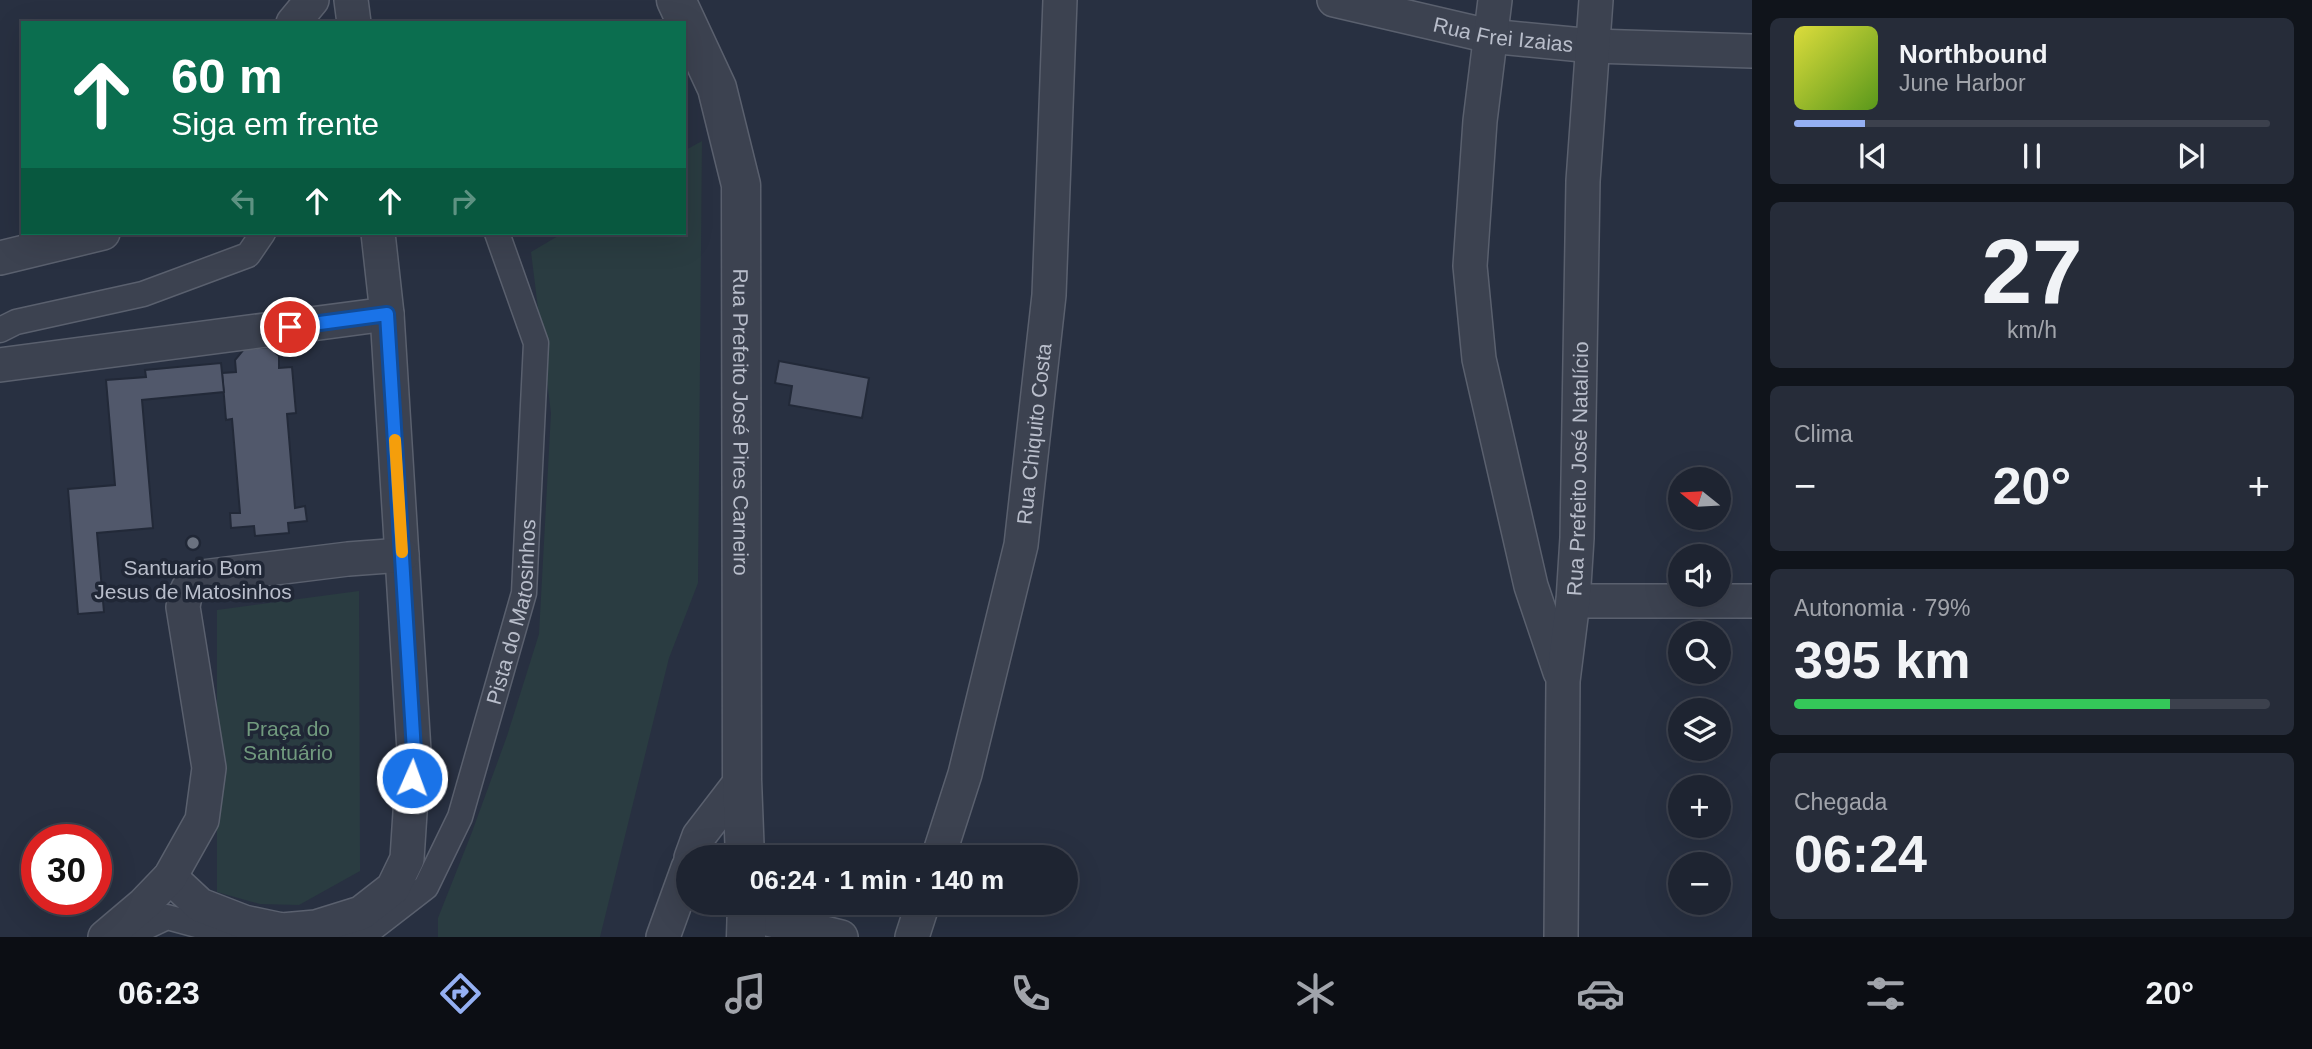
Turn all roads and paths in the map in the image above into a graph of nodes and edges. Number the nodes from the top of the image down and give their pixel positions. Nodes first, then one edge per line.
1 (313, 0) edge
2 (351, 0) edge
3 (676, 0) edge
4 (1060, 0) edge
5 (1334, 0) edge
6 (1496, 0) edge
7 (1596, 0) edge
8 (295, 21) edge
9 (354, 21) edge
10 (686, 21) edge
11 (686, 22) edge
12 (1489, 36) junction
13 (1593, 46) junction
14 (1752, 51) edge
15 (95, 235) edge
16 (262, 235) edge
17 (378, 235) edge
18 (498, 235) edge
19 (0, 258) edge
20 (387, 314) junction
21 (0, 330) edge
22 (0, 365) edge
23 (402, 555) junction
24 (1573, 601) junction
25 (1752, 601) edge
26 (1563, 681) junction
27 (742, 780) junction
28 (696, 845) edge
29 (744, 845) edge
30 (942, 845) edge
31 (170, 877) junction
32 (676, 901) edge
33 (919, 915) edge
34 (747, 918) edge
35 (326, 934) edge
36 (105, 937) edge
37 (125, 937) edge
38 (242, 937) edge
39 (663, 937) edge
40 (841, 937) edge
41 (912, 937) edge
42 (1561, 937) edge

1 - 8 street
2 - 9 street
3 - 10 street, Rua Prefeito José Pires Carneiro
4 - 30 street, Rua Chiquito Costa
5 - 12 street, Rua Frei Izaias
6 - 12 street
7 - 13 street, Rua Prefeito José Natalício
11 - 27 street, Rua Prefeito José Pires Carneiro
12 - 13 street, Rua Frei Izaias
12 - 26 street
13 - 14 street, Rua Frei Izaias
13 - 24 street, Rua Prefeito José Natalício
15 - 19 street
16 - 21 street
17 - 20 street
18 - 35 street, Pista do Matosinhos
20 - 22 street
20 - 23 street
23 - 31 street
23 - 35 street
24 - 25 street
24 - 26 street, Rua Prefeito José Natalício
26 - 42 street, Rua Prefeito José Natalício
27 - 28 street
27 - 29 street, Rua Prefeito José Pires Carneiro
31 - 35 street
31 - 36 street
32 - 39 street
33 - 41 street
34 - 40 street
37 - 38 street

